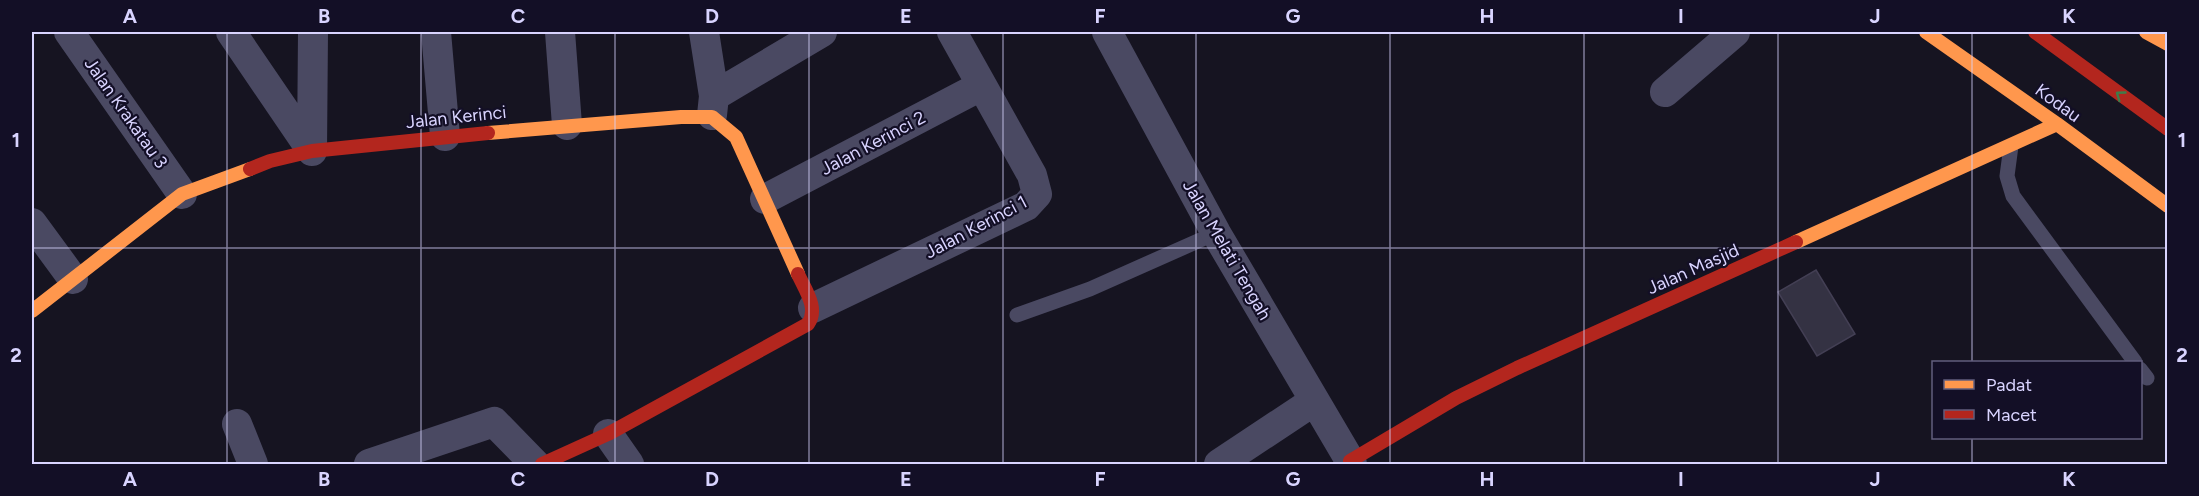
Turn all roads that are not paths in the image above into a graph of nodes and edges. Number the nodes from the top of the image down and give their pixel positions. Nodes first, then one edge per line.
1 (69, 32) edge
2 (231, 32) edge
3 (313, 32) edge
4 (436, 32) edge
5 (560, 32) edge
6 (704, 32) edge
7 (822, 32) edge
8 (952, 32) edge
9 (1107, 32) edge
10 (1735, 32) edge
11 (1926, 32) edge
12 (2035, 32) edge
13 (2146, 32) edge
14 (2168, 44) edge
15 (981, 86) junction
16 (1665, 92) dead end
17 (713, 107) junction
18 (2057, 124) junction
19 (567, 125) junction
20 (2168, 129) edge
21 (445, 135) junction
22 (2011, 146) junction
23 (312, 151) junction
24 (183, 194) junction
25 (765, 199) junction
26 (2168, 206) edge
27 (32, 222) edge
28 (1216, 233) junction
29 (74, 279) junction
30 (813, 308) junction
31 (32, 311) edge
32 (1017, 315) dead end
33 (2135, 361) edge
34 (1314, 401) junction
35 (237, 424) dead end
36 (608, 434) junction
37 (1351, 463) edge
38 (253, 465) edge
39 (369, 465) edge
40 (535, 465) edge
41 (542, 465) edge
42 (629, 465) edge
43 (1219, 465) edge

1 - 24 street, Jalan Krakatau 3
2 - 23 street
3 - 23 street
4 - 21 street
5 - 19 street
6 - 17 street
7 - 17 street
8 - 15 street, Jalan Kerinci 1
9 - 28 street, Jalan Melati Tengah
10 - 16 street
11 - 18 main road, Kodau
20 -> 12 main road
13 - 14 main road
15 - 25 street, Jalan Kerinci 2
15 - 30 street, Jalan Kerinci 1
17 - 19 main road, Jalan Kerinci
17 - 25 main road
18 - 22 main road, Jalan Masjid
18 - 26 main road, Kodau
19 - 21 main road, Jalan Kerinci
21 - 23 main road, Jalan Kerinci
22 - 33 lane
22 - 37 main road, Jalan Masjid
23 - 24 main road, Jalan Kerinci
24 - 29 main road, Jalan Kerinci
25 - 30 main road
27 - 29 street
28 - 32 lane
28 - 34 street, Jalan Melati Tengah
29 - 31 main road, Jalan Kerinci
30 - 36 main road
34 - 37 street, Jalan Melati Tengah
34 - 43 street
35 - 38 street
36 - 41 main road
36 - 42 street
39 - 40 street

